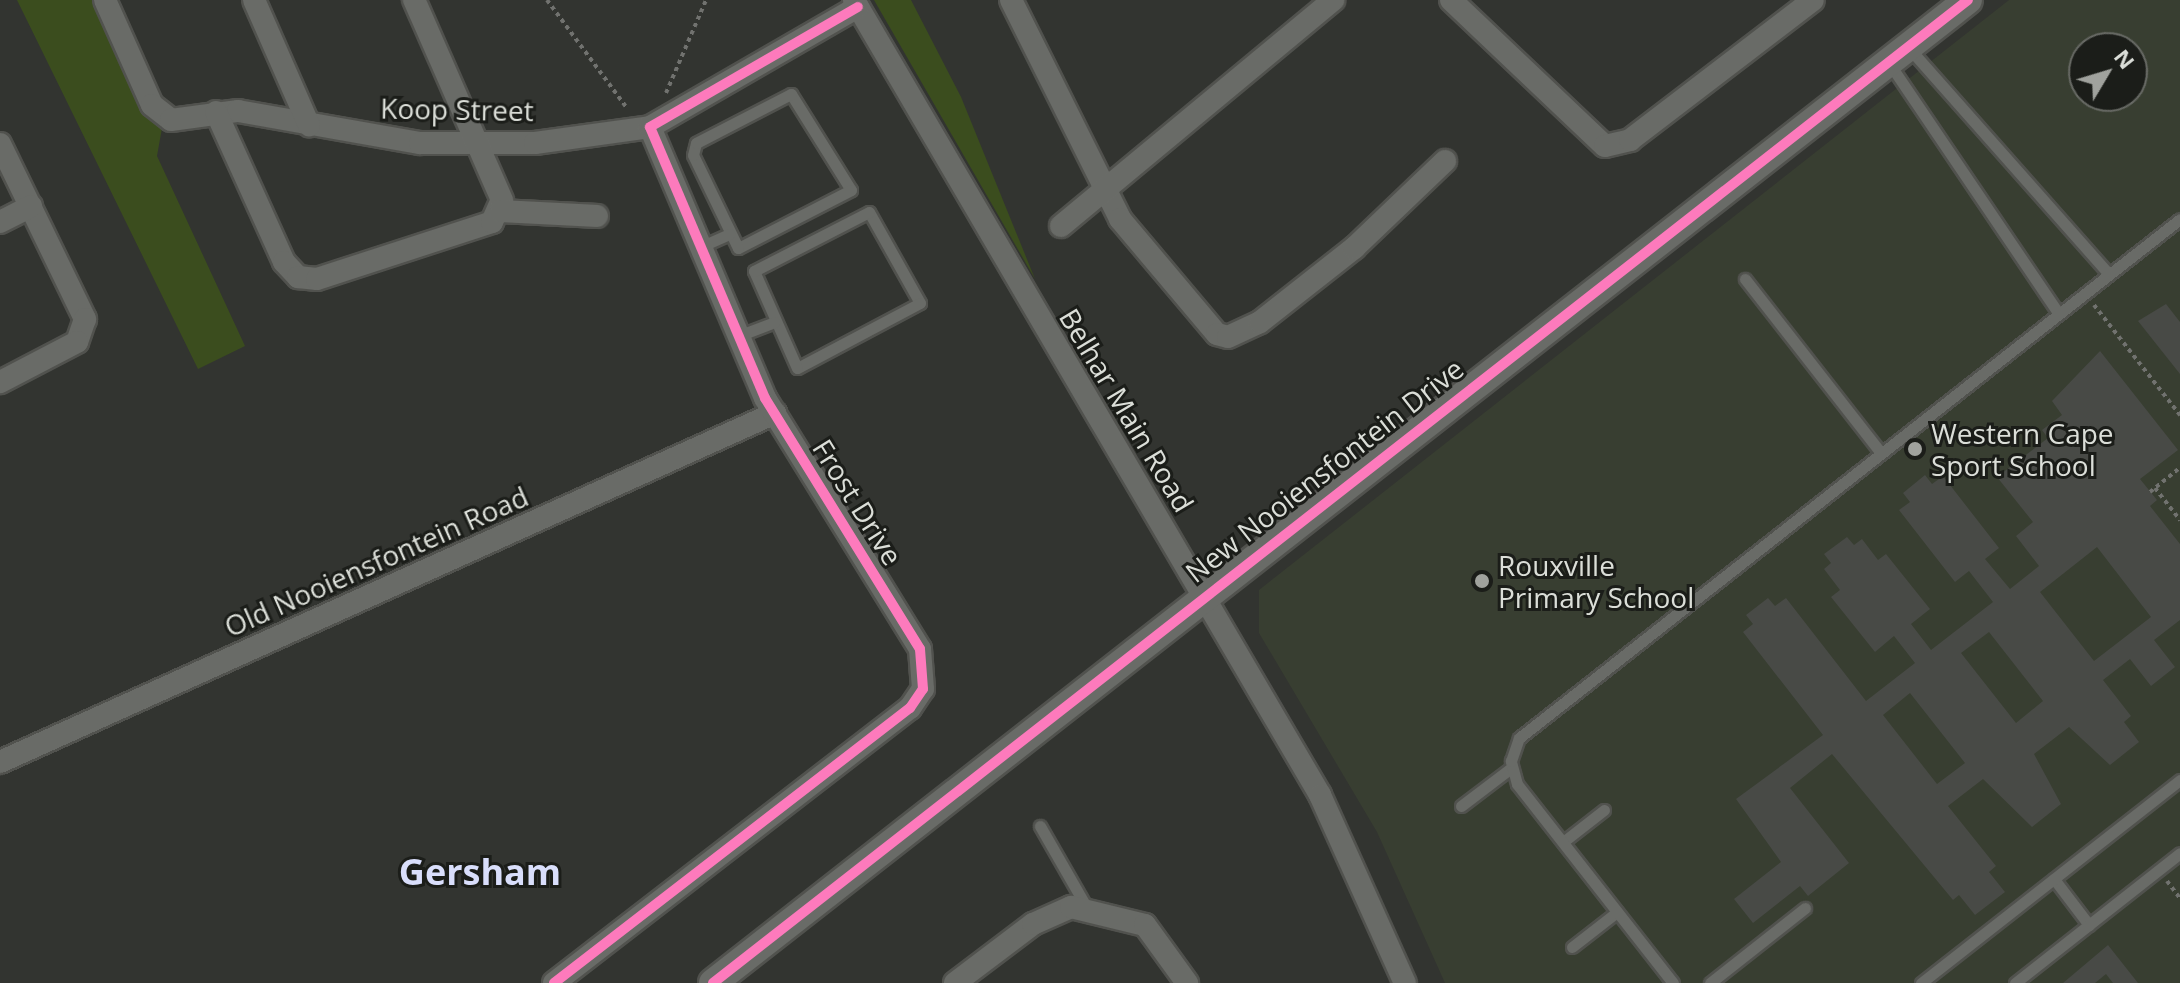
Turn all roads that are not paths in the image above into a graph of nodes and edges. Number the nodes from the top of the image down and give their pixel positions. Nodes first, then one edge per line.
1 (105, 0) edge
2 (254, 0) edge
3 (414, 0) edge
4 (1011, 0) edge
5 (1333, 0) edge
6 (1451, 0) edge
7 (1813, 0) edge
8 (1968, 0) edge
9 (856, 4) edge
10 (1898, 55) junction
11 (216, 112) junction
12 (309, 125) junction
13 (649, 125) junction
14 (0, 144) edge
15 (479, 144) junction
16 (1445, 161) dead end
17 (1105, 191) junction
18 (31, 206) junction
19 (501, 211) junction
20 (597, 216) dead end
21 (2180, 219) edge
22 (0, 222) edge
23 (1061, 226) dead end
24 (729, 234) junction
25 (699, 247) junction
26 (2109, 274) junction
27 (1745, 279) dead end
28 (2059, 314) junction
29 (774, 322) junction
30 (738, 336) junction
31 (0, 382) edge
32 (775, 413) junction
33 (1881, 453) junction
34 (1202, 595) junction
35 (0, 762) edge
36 (1511, 768) junction
37 (2180, 780) edge
38 (1461, 806) dead end
39 (1604, 810) dead end
40 (1040, 826) dead end
41 (1563, 842) junction
42 (2180, 853) edge
43 (2054, 879) junction
44 (1087, 908) junction
45 (1805, 908) dead end
46 (1617, 912) junction
47 (2089, 925) junction
48 (1572, 947) dead end
49 (554, 983) edge
50 (713, 983) edge
51 (955, 983) edge
52 (1187, 983) edge
53 (1405, 983) edge
54 (1673, 983) edge
55 (1710, 983) edge
56 (1921, 983) edge
57 (2015, 983) edge

1 - 11 street
2 - 12 street
3 - 15 street
4 - 17 street
5 - 17 street
6 - 7 street
8 - 10 street, New Nooiensfontein Drive
9 - 13 street
9 - 34 street, Belhar Main Road
10 - 26 lane
10 - 28 lane
10 - 34 street, New Nooiensfontein Drive
11 - 12 street, Koop Street
11 - 19 street
12 - 15 street, Koop Street
13 - 15 street, Koop Street
13 - 25 street, Frost Drive
14 - 18 street
15 - 19 street
16 - 17 street
17 - 23 street
18 - 22 street
18 - 31 street
19 - 20 street
21 - 26 lane
24 - 24 lane
24 - 25 lane
25 - 30 street, Frost Drive
26 - 28 lane
27 - 33 lane
28 - 33 lane
29 - 29 lane
29 - 30 lane
30 - 32 street, Frost Drive
32 - 35 street, Old Nooiensfontein Road
32 - 49 street, Frost Drive
33 - 36 lane
34 - 50 street, New Nooiensfontein Drive
34 - 53 street, Belhar Main Road
36 - 38 lane
36 - 41 lane
37 - 43 lane
39 - 41 lane
40 - 44 lane
41 - 46 lane
42 - 47 lane
43 - 47 lane
43 - 56 lane
44 - 51 street
44 - 52 street
45 - 55 lane
46 - 48 lane
46 - 54 lane
47 - 57 lane

